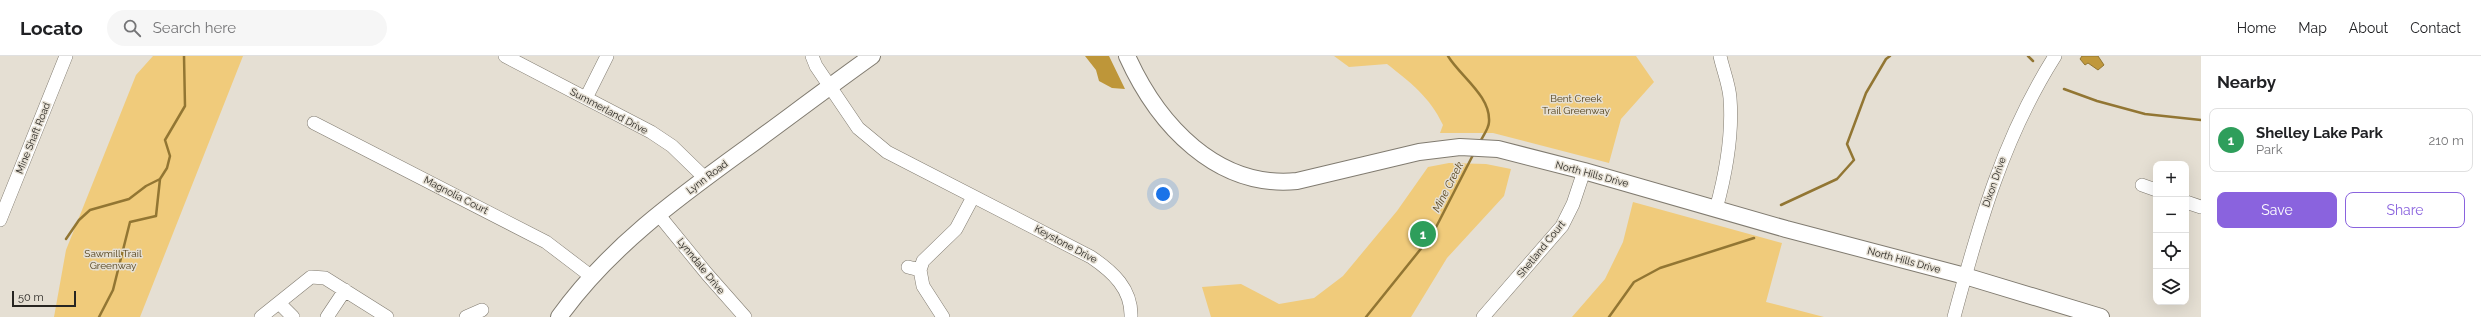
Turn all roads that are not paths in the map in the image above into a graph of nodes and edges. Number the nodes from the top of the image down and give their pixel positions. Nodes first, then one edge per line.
1 (66, 56) edge
2 (505, 56) edge
3 (607, 56) edge
4 (812, 56) edge
5 (872, 56) edge
6 (1127, 56) edge
7 (1720, 56) edge
8 (2054, 56) edge
9 (831, 87) junction
10 (586, 98) junction
11 (314, 123) dead end
12 (1584, 171) junction
13 (705, 178) junction
14 (2142, 185) dead end
15 (2153, 189) edge
16 (973, 197) junction
17 (2189, 203) edge
18 (2201, 207) edge
19 (1716, 209) junction
20 (658, 214) junction
21 (0, 220) edge
22 (1965, 276) junction
23 (592, 277) junction
24 (345, 290) junction
25 (279, 303) junction
26 (482, 310) dead end
27 (261, 317) edge
28 (293, 317) edge
29 (327, 317) edge
30 (387, 317) edge
31 (466, 317) edge
32 (559, 317) edge
33 (745, 317) edge
34 (943, 317) edge
35 (1131, 317) edge
36 (1483, 317) edge
37 (1954, 317) edge
38 (2101, 317) edge

1 - 21 street, Mine Shaft Road
2 - 10 street, Summerland Drive
3 - 10 street
4 - 9 street, Keystone Drive
5 - 9 main road, Lynn Road
6 - 12 main road, North Hills Drive
7 - 19 street
8 - 22 street, Dixon Drive
9 - 13 main road, Lynn Road
9 - 16 street, Keystone Drive
10 - 13 street, Summerland Drive
11 - 23 street, Magnolia Court
12 - 19 main road, North Hills Drive
12 - 36 street, Shetland Court
13 - 20 main road, Lynn Road
14 - 15 street
16 - 34 street
16 - 35 street, Keystone Drive
17 - 18 street
19 - 22 main road, North Hills Drive
20 - 23 main road, Lynn Road
20 - 33 street, Lynndale Drive
22 - 37 street, Dixon Drive
22 - 38 main road, North Hills Drive
23 - 32 main road, Lynn Road
24 - 25 street
24 - 29 street
24 - 30 street
25 - 27 street
25 - 28 street
26 - 31 street

